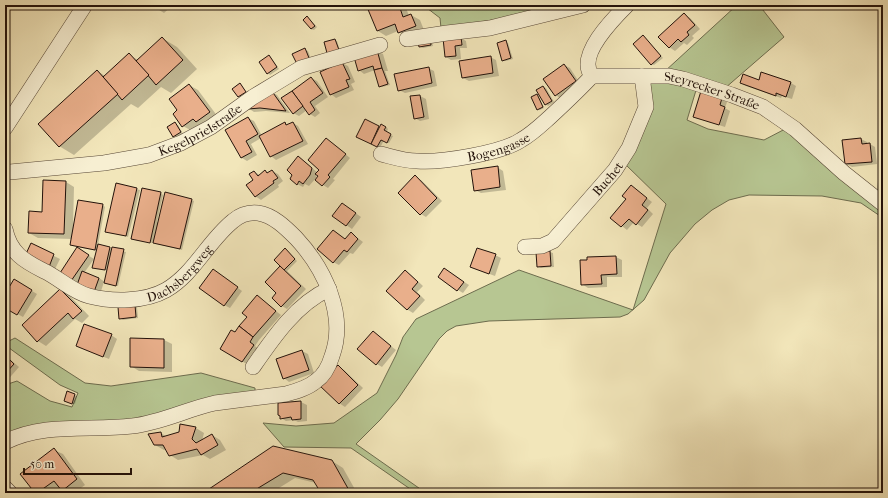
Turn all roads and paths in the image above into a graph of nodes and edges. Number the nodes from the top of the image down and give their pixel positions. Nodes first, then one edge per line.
1 (85, 5) edge
2 (583, 5) edge
3 (627, 5) edge
4 (407, 39) dead end
5 (380, 45) dead end
6 (592, 76) junction
7 (642, 76) junction
8 (5, 128) edge
9 (381, 154) dead end
10 (5, 170) edge
11 (883, 204) edge
12 (5, 229) edge
13 (524, 246) dead end
14 (329, 289) junction
15 (253, 367) dead end
16 (5, 442) edge
17 (5, 488) edge
18 (10, 493) edge

1 - 8 street
2 - 4 street
3 - 6 street
5 - 10 street, Kegelprielstraße
6 - 7 street, Steyrecker Straße
6 - 9 street, Bogengasse
7 - 11 street, Steyrecker Straße
7 - 13 street, Buchet
12 - 14 street, Dachsbergweg
14 - 15 street
14 - 16 street, Dachsbergweg
17 - 18 street

